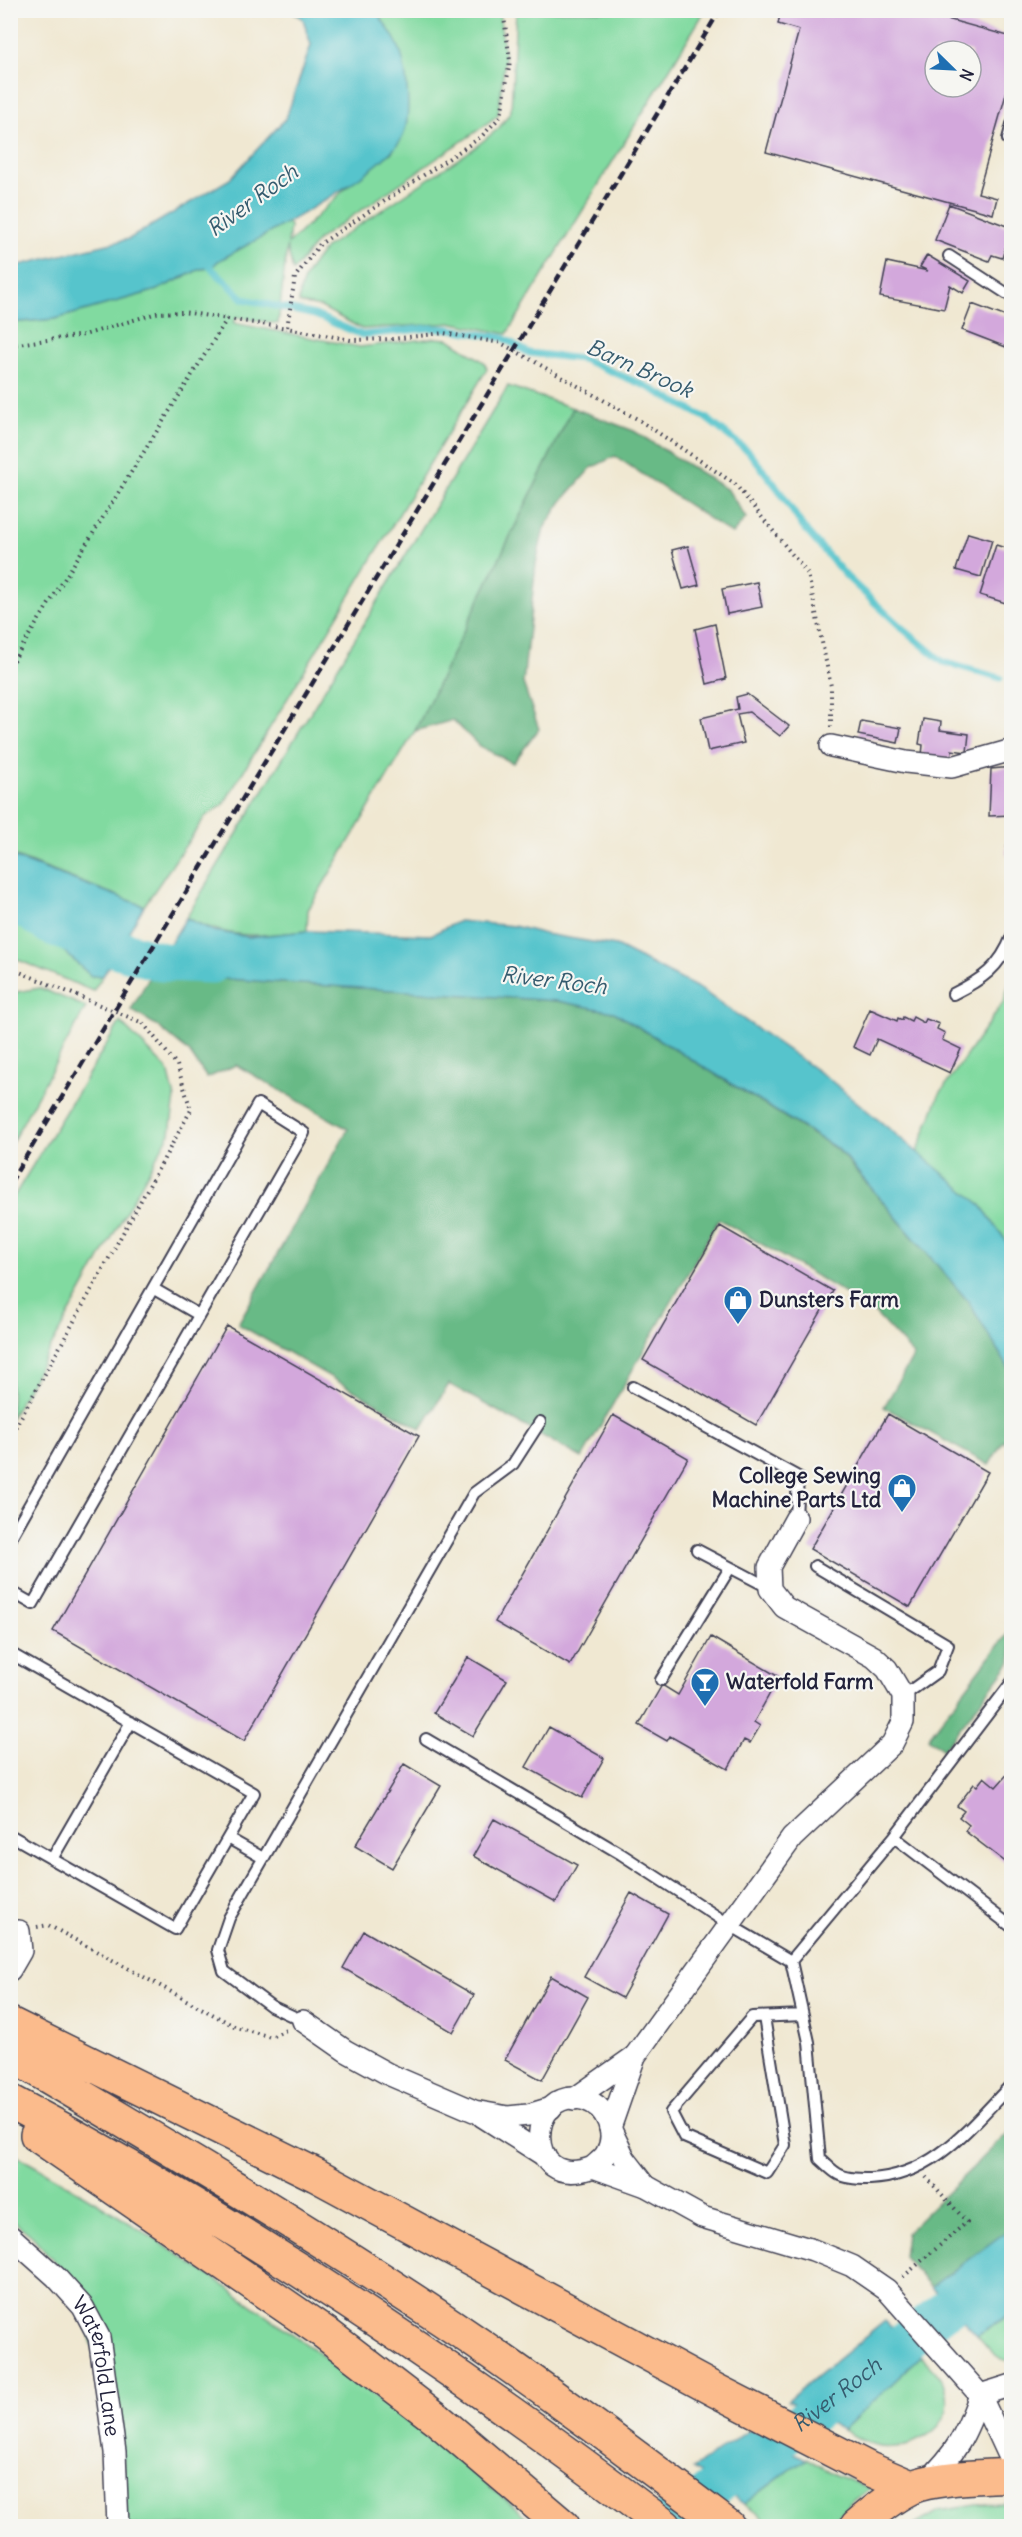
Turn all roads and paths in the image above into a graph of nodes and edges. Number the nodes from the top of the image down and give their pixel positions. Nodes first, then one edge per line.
1 (503, 10) edge
2 (1011, 124) edge
3 (1011, 141) edge
4 (949, 256) dead end
5 (1011, 297) edge
6 (227, 319) junction
7 (287, 328) junction
8 (10, 345) edge
9 (10, 666) edge
10 (831, 746) joint
11 (1011, 750) edge
12 (1011, 936) edge
13 (10, 968) edge
14 (953, 994) dead end
15 (154, 1289) junction
16 (199, 1315) junction
17 (633, 1387) dead end
18 (540, 1422) dead end
19 (10, 1437) edge
20 (796, 1518) joint
21 (10, 1539) edge
22 (697, 1550) dead end
23 (815, 1566) dead end
24 (730, 1568) junction
25 (770, 1588) junction
26 (10, 1591) edge
27 (10, 1653) edge
28 (661, 1680) dead end
29 (1011, 1682) edge
30 (903, 1696) junction
31 (131, 1722) junction
32 (426, 1739) dead end
33 (10, 1835) edge
34 (228, 1838) junction
35 (894, 1838) junction
36 (263, 1858) junction
37 (52, 1859) junction
38 (730, 1925) junction
39 (1011, 1927) edge
40 (19, 1931) joint
41 (792, 1961) junction
42 (10, 1970) edge
43 (803, 2015) junction
44 (764, 2017) junction
45 (303, 2021) junction
46 (10, 2024) edge
47 (10, 2054) edge
48 (634, 2056) junction
49 (1011, 2084) edge
50 (574, 2098) junction
51 (10, 2101) edge
52 (551, 2108) junction
53 (474, 2111) junction
54 (10, 2117) edge
55 (610, 2129) junction
56 (545, 2156) junction
57 (593, 2167) junction
58 (917, 2168) junction
59 (646, 2186) junction
60 (10, 2236) edge
61 (887, 2290) junction
62 (1011, 2385) edge
63 (980, 2395) junction
64 (1011, 2464) edge
65 (1011, 2475) edge
66 (919, 2485) junction
67 (118, 2526) edge
68 (563, 2526) edge
69 (665, 2526) edge
70 (728, 2526) edge
71 (857, 2526) edge

1 - 7 path
2 - 3 lane
4 - 5 lane
6 - 7 path
6 - 8 path
6 - 9 path
7 - 10 path
10 - 11 street
12 - 14 lane
13 - 19 path
15 - 16 lane
15 - 16 lane
15 - 21 lane
16 - 26 lane
17 - 20 lane
18 - 36 lane
20 - 25 street
22 - 24 lane
23 - 30 lane
24 - 25 lane
24 - 28 lane
25 - 30 street
27 - 31 lane
29 - 35 lane
30 - 38 street
31 - 34 lane
31 - 37 lane
32 - 38 lane
33 - 37 lane
34 - 36 lane
34 - 37 lane
35 - 39 lane
35 - 41 lane
36 - 45 lane
38 - 41 lane
38 - 48 street
40 - 42 street
40 - 45 path
41 - 43 lane
43 - 44 lane
43 - 58 lane
44 - 44 lane
45 - 53 street
46 - 66 highway
47 - 70 highway
48 - 50 street
48 - 55 street
49 - 58 lane
50 - 52 street
50 - 55 street
51 - 69 highway
52 - 53 street
52 - 56 street
53 - 56 street
54 - 68 highway
55 - 57 street
55 - 59 street
56 - 57 street
57 - 59 street
58 - 61 path
59 - 61 street
60 - 67 street, Waterfold Lane
61 - 63 street
62 - 63 street
63 - 64 street
63 - 66 street
65 - 66 highway
66 - 71 highway

